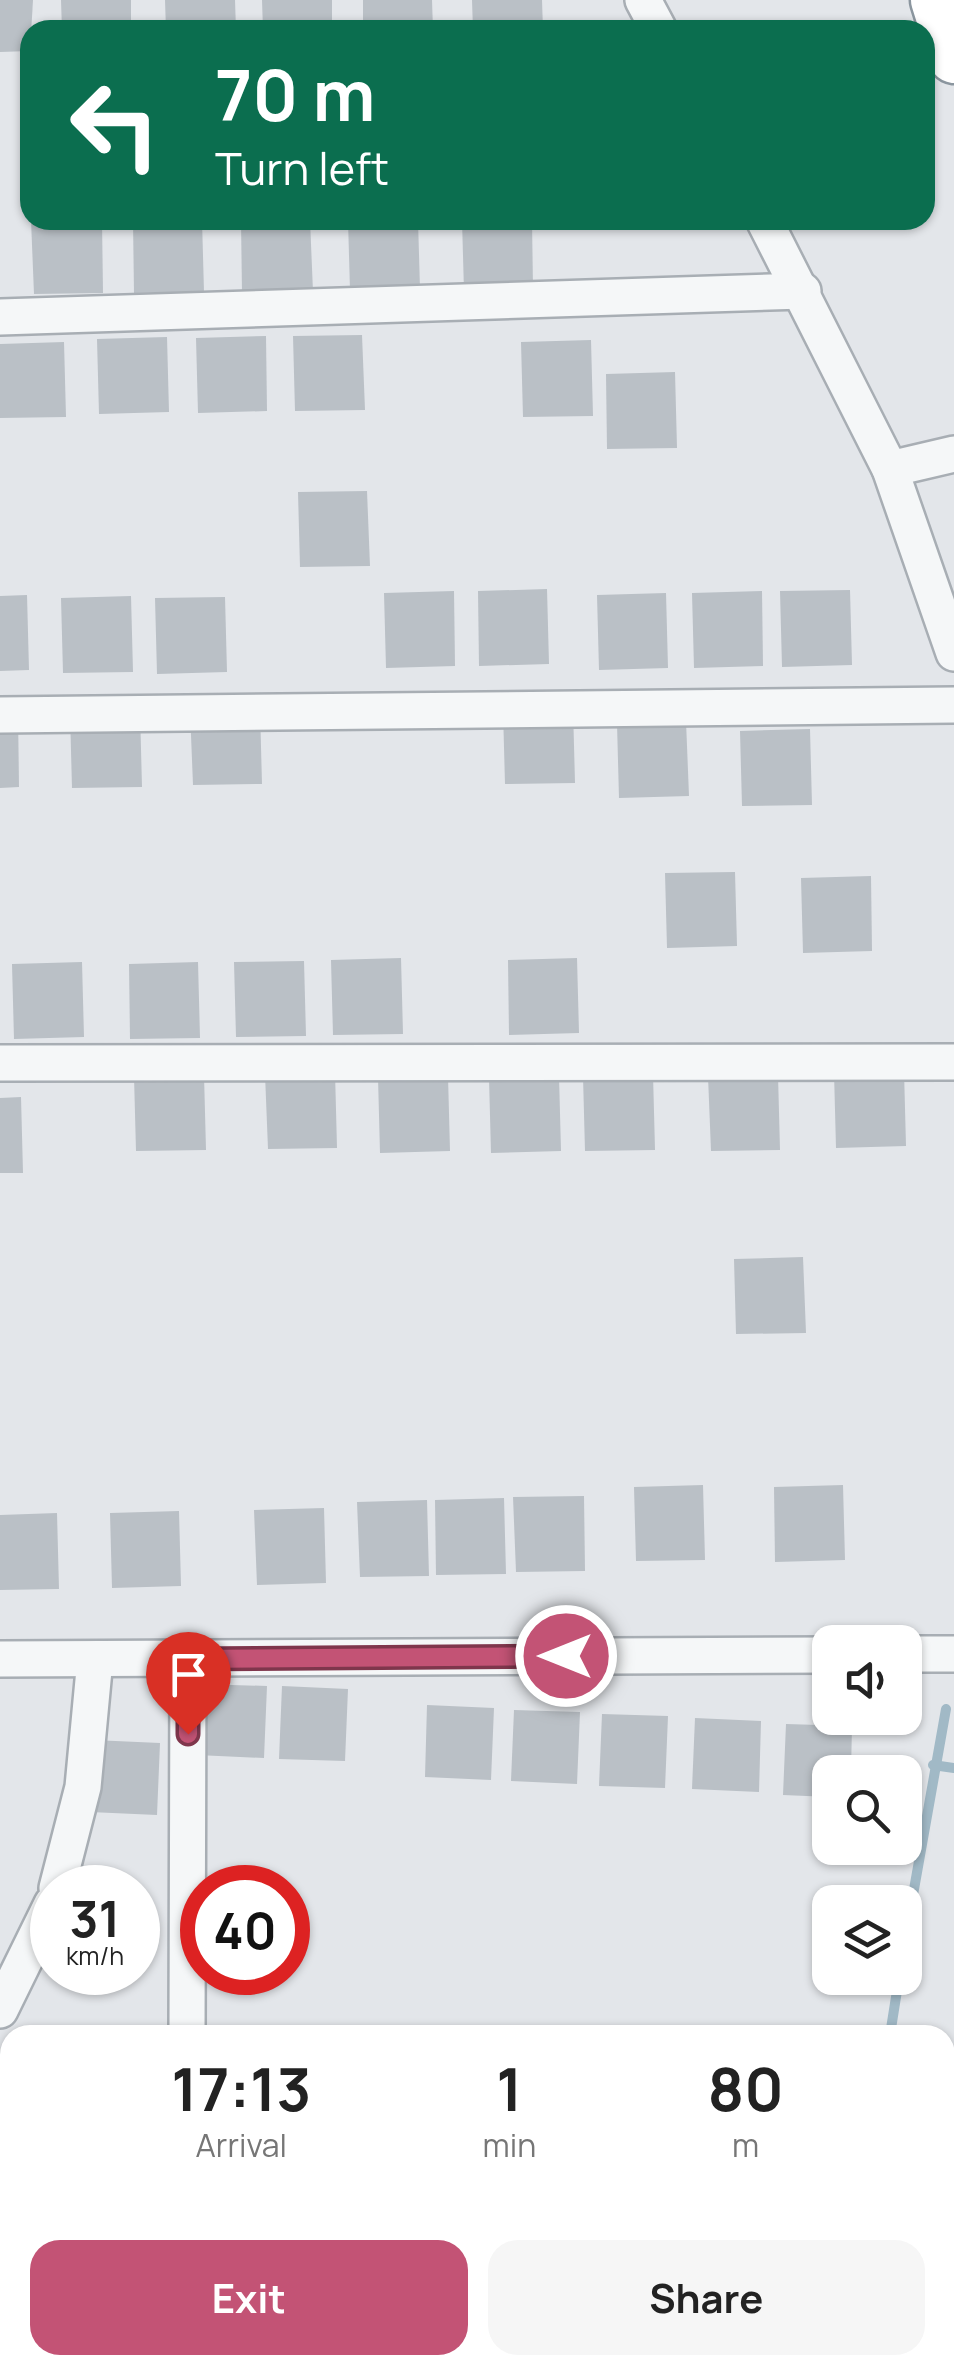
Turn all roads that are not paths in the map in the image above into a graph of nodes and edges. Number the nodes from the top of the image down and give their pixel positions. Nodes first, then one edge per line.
1 (936, 0) edge
2 (954, 58) edge
3 (769, 230) edge
4 (803, 291) junction
5 (0, 316) edge
6 (954, 454) edge
7 (890, 469) junction
8 (954, 653) edge
9 (954, 706) edge
10 (0, 715) edge
11 (954, 1062) edge
12 (0, 1063) edge
13 (812, 1654) edge
14 (922, 1654) edge
15 (954, 1654) edge
16 (0, 1659) edge
17 (95, 1659) junction
18 (188, 1659) junction
19 (63, 1865) edge
20 (30, 1949) edge
21 (0, 2010) edge
22 (187, 2025) edge

1 - 2 highway
3 - 4 street
4 - 5 street
4 - 7 street
6 - 7 street
7 - 8 street
9 - 10 street
11 - 12 street
13 - 18 street
14 - 15 street
16 - 17 street
17 - 18 street
17 - 19 street
18 - 22 street
20 - 21 street

